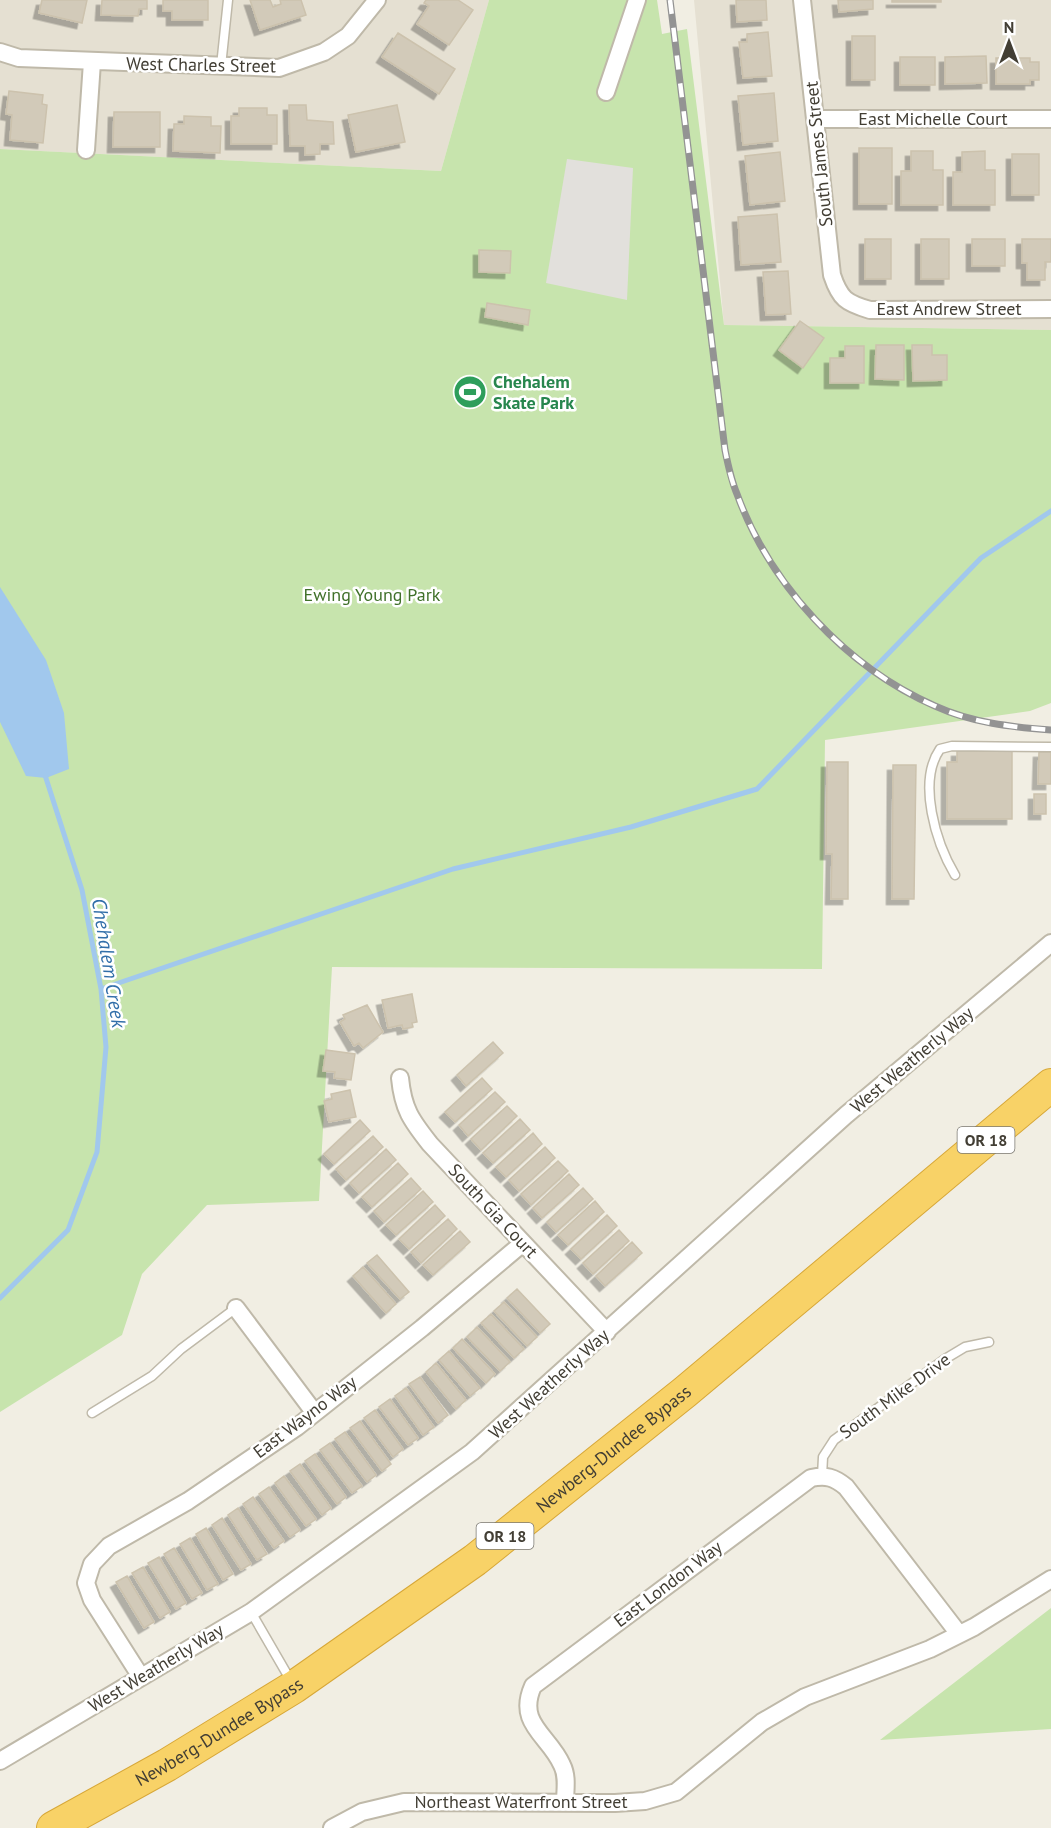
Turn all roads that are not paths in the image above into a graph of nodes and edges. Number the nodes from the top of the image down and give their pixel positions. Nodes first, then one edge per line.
1 (228, 0) edge
2 (377, 0) edge
3 (637, 0) edge
4 (802, 0) edge
5 (0, 52) edge
6 (92, 62) junction
7 (221, 66) junction
8 (606, 92) dead end
9 (814, 119) junction
10 (1051, 119) edge
11 (86, 150) dead end
12 (848, 304) joint
13 (1051, 309) edge
14 (1051, 747) edge
15 (955, 875) dead end
16 (1051, 943) edge
17 (400, 1078) dead end
18 (1051, 1085) edge
19 (523, 1243) junction
20 (236, 1308) joint
21 (607, 1332) junction
22 (989, 1342) dead end
23 (314, 1412) junction
24 (92, 1413) dead end
25 (822, 1476) junction
26 (1051, 1579) edge
27 (251, 1612) junction
28 (959, 1634) junction
29 (141, 1677) junction
30 (294, 1687) junction
31 (0, 1761) edge
32 (564, 1803) junction
33 (53, 1828) edge
34 (332, 1828) edge

1 - 7 lane
2 - 7 street, West Charles Street
3 - 8 street
4 - 9 street, South James Street
5 - 6 street, West Charles Street
6 - 7 street, West Charles Street
6 - 11 street
9 - 10 street, East Michelle Court
9 - 12 street, South James Street
12 - 13 street, East Andrew Street
14 - 15 lane
16 - 21 street, West Weatherly Way
17 - 19 street, South Gia Court
18 - 30 highway, Newberg-Dundee Bypass / OR 18
19 - 21 street, South Gia Court
19 - 23 street, East Wayno Way
20 - 23 street
20 - 24 lane
21 - 27 street, West Weatherly Way
22 - 25 lane, South Mike Drive
23 - 29 street, East Wayno Way
25 - 28 street
25 - 32 street, East London Way
26 - 28 street, Northeast Waterfront Street
27 - 29 street, West Weatherly Way
27 - 30 lane
28 - 32 street, Northeast Waterfront Street
29 - 31 street, West Weatherly Way
30 - 33 highway, Newberg-Dundee Bypass / OR 18
32 - 34 street, Northeast Waterfront Street

